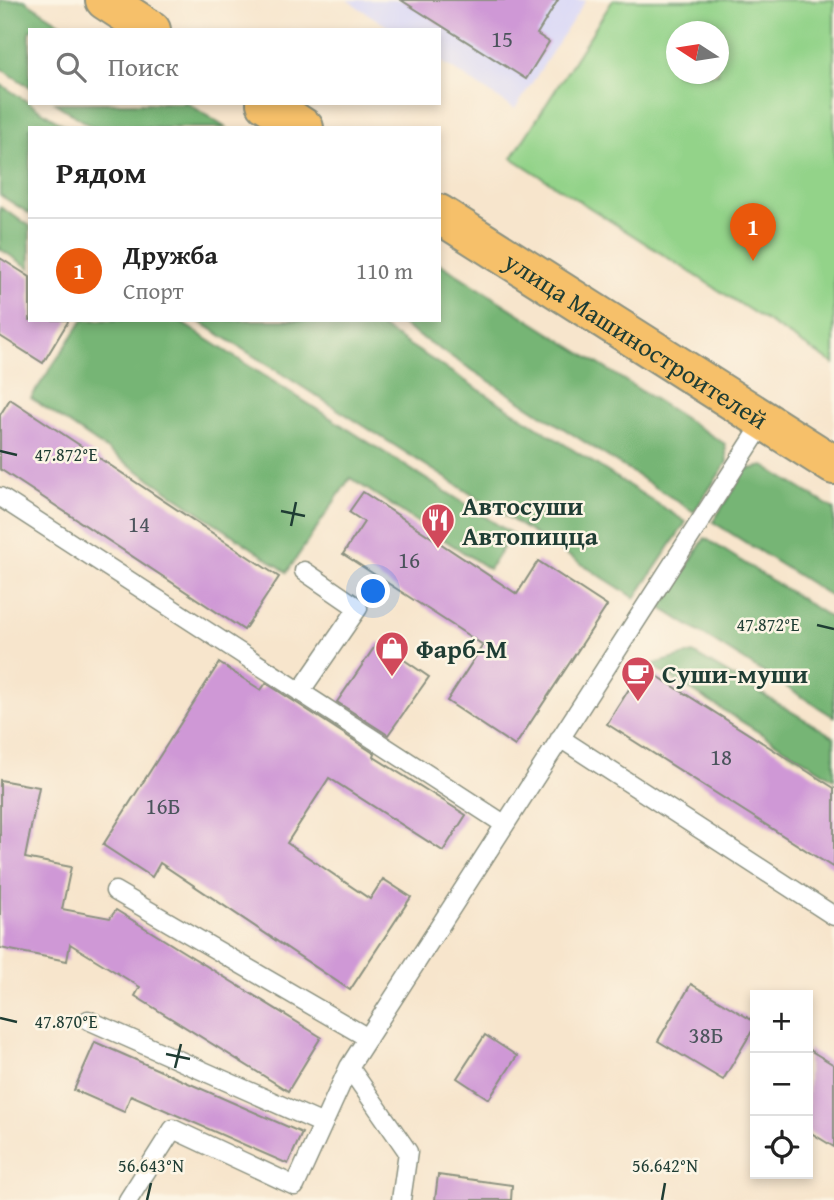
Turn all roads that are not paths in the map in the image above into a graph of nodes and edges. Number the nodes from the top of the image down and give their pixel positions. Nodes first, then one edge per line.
1 (105, 0) edge
2 (148, 28) edge
3 (269, 105) edge
4 (301, 126) edge
5 (441, 215) edge
6 (764, 422) junction
7 (834, 465) edge
8 (0, 497) edge
9 (304, 571) dead end
10 (300, 692) junction
11 (560, 738) junction
12 (504, 824) junction
13 (115, 891) dead end
14 (834, 916) edge
15 (88, 1020) dead end
16 (368, 1038) junction
17 (349, 1067) junction
18 (323, 1124) junction
19 (128, 1200) edge
20 (401, 1200) edge

1 - 2 main road
3 - 4 main road
5 - 6 main road, улица Машиностроителей
6 - 7 main road, улица Машиностроителей
6 - 11 lane
8 - 10 lane
9 - 10 lane
10 - 12 lane
11 - 12 lane
11 - 14 lane
12 - 16 lane
13 - 16 lane
15 - 18 lane
16 - 17 lane
17 - 18 lane
17 - 20 lane
18 - 19 lane

